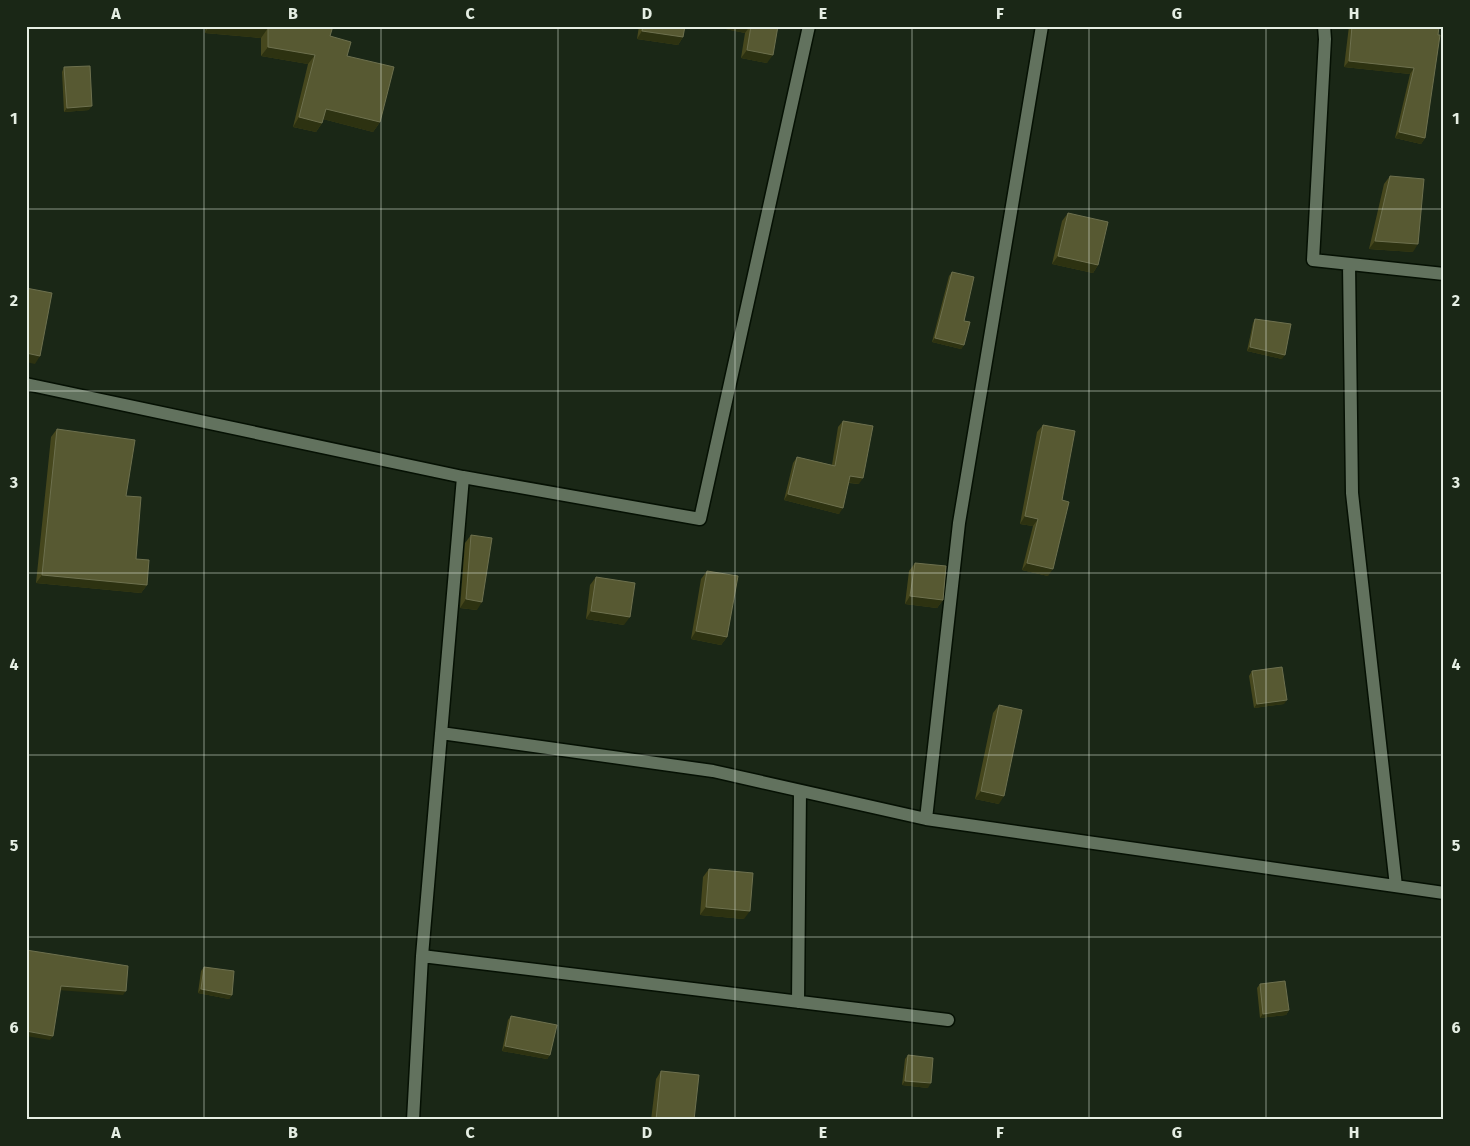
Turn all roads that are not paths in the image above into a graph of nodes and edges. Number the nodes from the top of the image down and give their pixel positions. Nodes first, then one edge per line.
1 (809, 26) edge
2 (1042, 26) edge
3 (1324, 26) edge
4 (1349, 264) junction
5 (1444, 274) edge
6 (26, 384) edge
7 (463, 477) junction
8 (441, 733) junction
9 (800, 791) junction
10 (926, 819) junction
11 (1396, 886) junction
12 (1444, 893) edge
13 (422, 956) junction
14 (798, 1002) junction
15 (948, 1020) dead end
16 (413, 1120) edge

1 - 7 street
2 - 10 street
3 - 4 street
4 - 5 street
4 - 11 street
6 - 7 street
7 - 8 street
8 - 9 street
8 - 13 street
9 - 10 street
9 - 14 street
10 - 11 street
11 - 12 street
13 - 14 street
13 - 16 street
14 - 15 street

